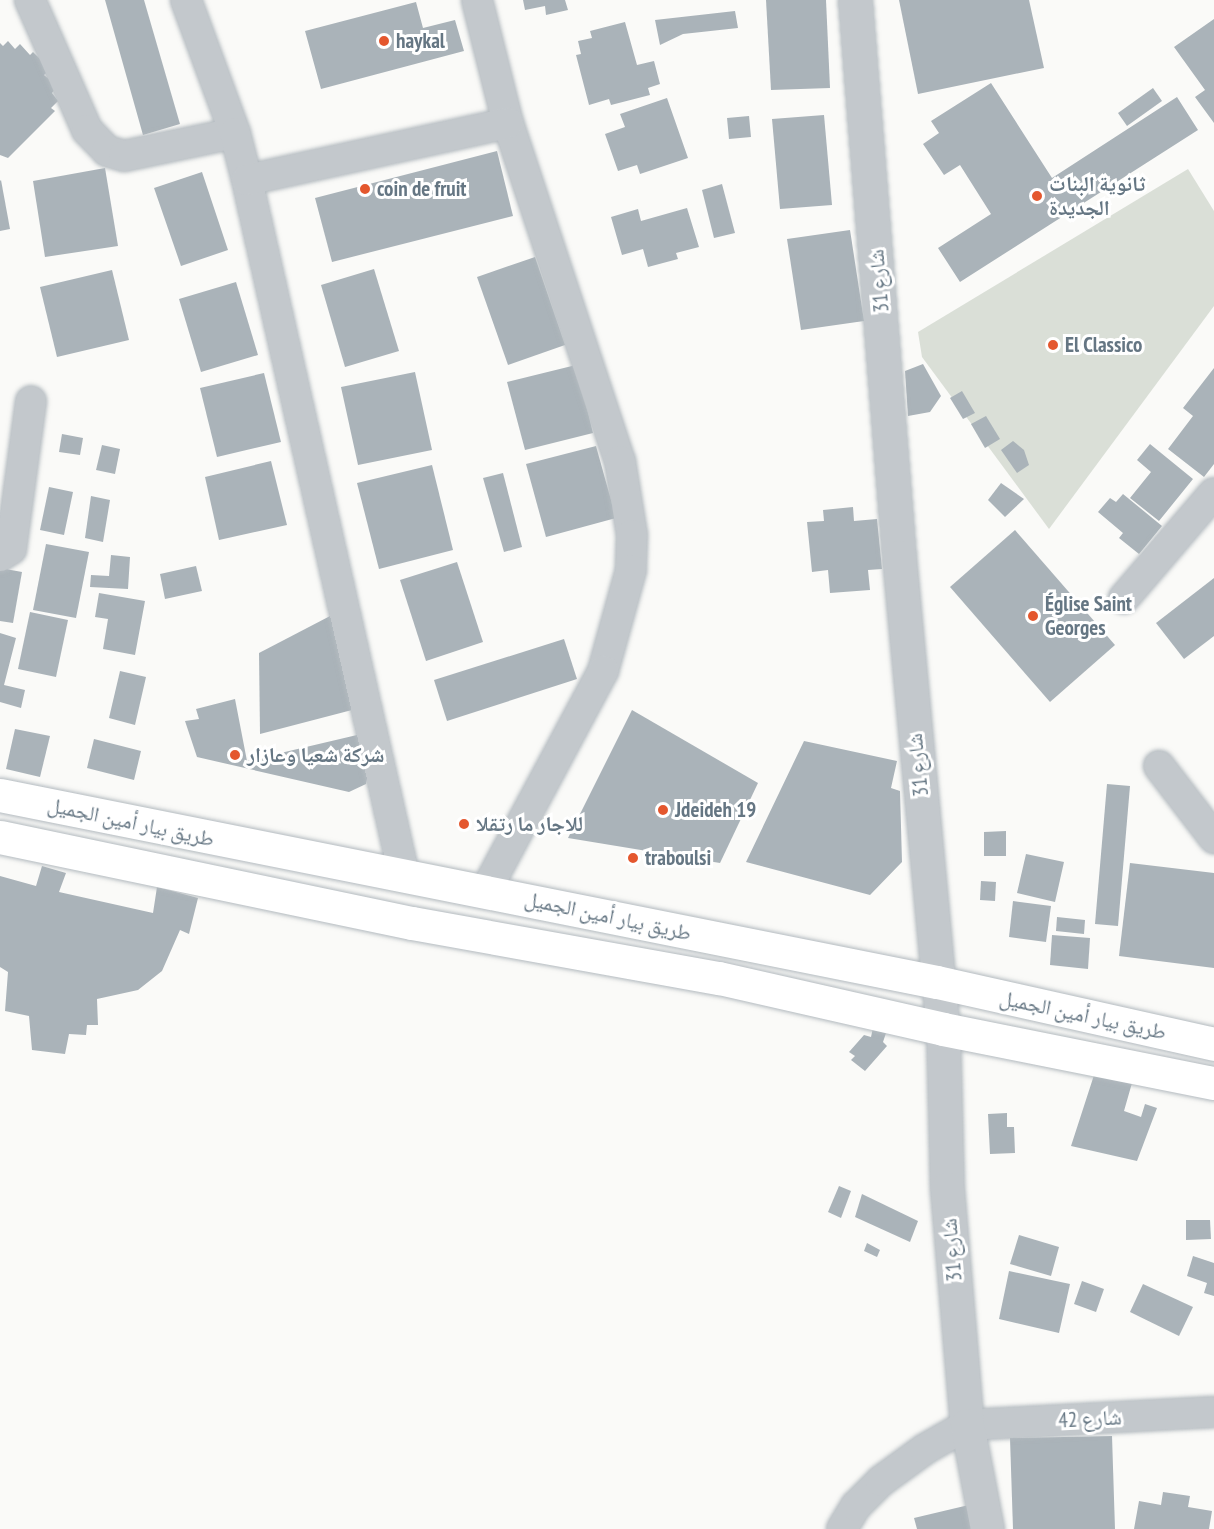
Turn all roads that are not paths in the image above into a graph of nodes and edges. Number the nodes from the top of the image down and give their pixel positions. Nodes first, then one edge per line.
1 (30, 0) edge
2 (186, 0) edge
3 (477, 0) edge
4 (855, 0) edge
5 (508, 123) junction
6 (235, 133) junction
7 (247, 180) junction
8 (31, 401) dead end
9 (1214, 493) edge
10 (0, 556) edge
11 (1124, 598) dead end
12 (1160, 766) dead end
13 (0, 795) edge
14 (0, 837) edge
15 (1214, 838) edge
16 (404, 875) junction
17 (486, 890) junction
18 (937, 982) junction
19 (943, 1029) junction
20 (1214, 1044) edge
21 (1214, 1083) edge
22 (1214, 1412) edge
23 (967, 1425) junction
24 (842, 1529) edge
25 (987, 1529) edge

1 - 6 street
2 - 6 street
3 - 5 street
4 - 18 street, شارع 31
5 - 7 street
5 - 17 street
6 - 7 street
7 - 16 street
8 - 10 street
9 - 11 street
12 - 15 street
13 - 16 main road, طريق بيار أمين الجميل
14 - 19 main road, طريق بيار أمين الجميل
16 - 17 main road, طريق بيار أمين الجميل
17 - 18 main road, طريق بيار أمين الجميل
18 - 19 street, شارع 31
18 - 20 main road, طريق بيار أمين الجميل
19 - 21 main road, طريق بيار أمين الجميل
19 - 23 street, شارع 31
22 - 23 street, شارع 42
23 - 24 street
23 - 25 street, شارع 31

